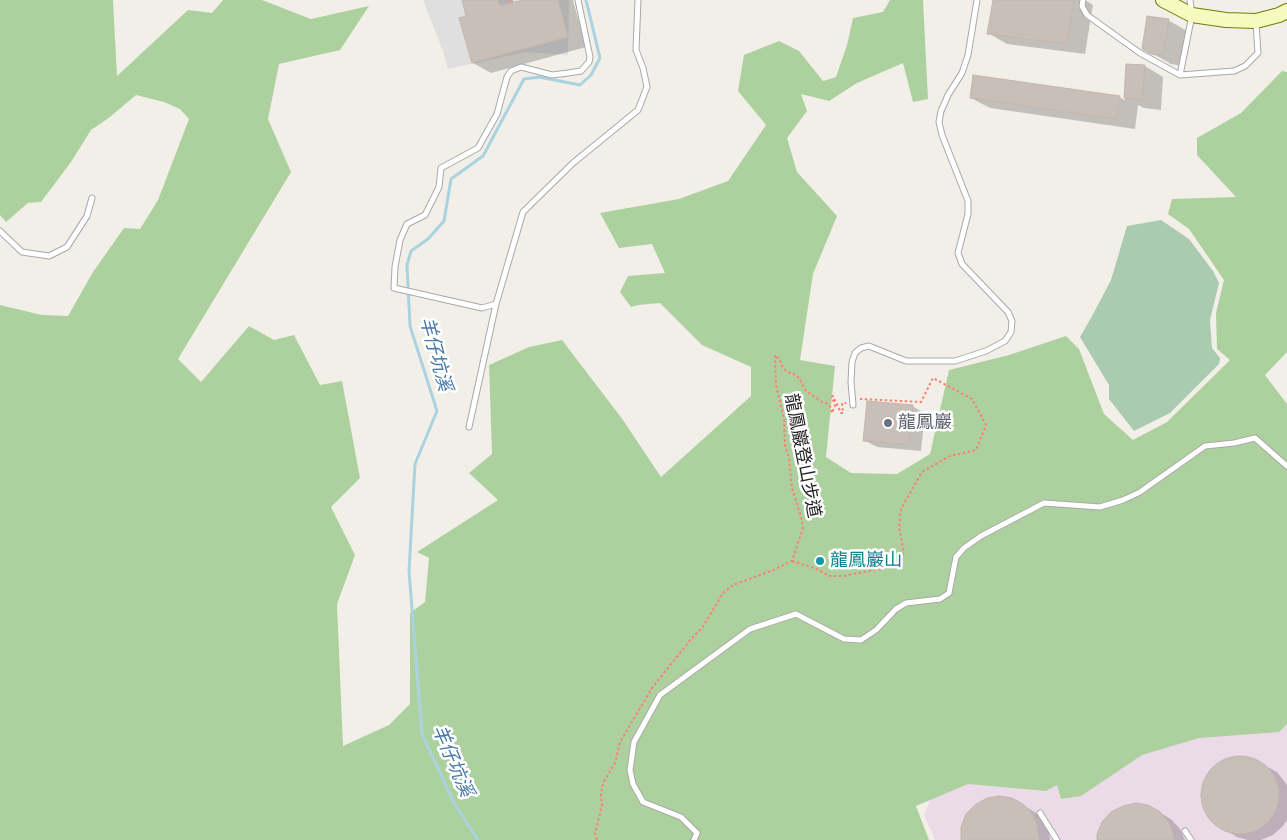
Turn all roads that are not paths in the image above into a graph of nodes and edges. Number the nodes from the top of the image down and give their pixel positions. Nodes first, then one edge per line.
1 (578, 0) edge
2 (638, 0) edge
3 (977, 0) edge
4 (1083, 0) edge
5 (1163, 0) edge
6 (1190, 0) edge
7 (1287, 11) edge
8 (1192, 15) junction
9 (1256, 21) junction
10 (1180, 75) junction
11 (92, 198) dead end
12 (0, 231) edge
13 (496, 304) junction
14 (853, 403) road end
15 (469, 427) dead end
16 (1287, 466) edge
17 (1040, 812) dead end
18 (1185, 831) dead end
19 (694, 840) edge
20 (1057, 840) edge
21 (1191, 840) edge

1 - 13 lane
2 - 13 lane
3 - 14 lane
4 - 10 lane
5 - 8 main road
6 - 8 lane
7 - 9 main road
8 - 9 main road
8 - 10 lane
9 - 10 lane
11 - 12 lane
13 - 15 lane
16 - 19 lane
17 - 20 lane
18 - 21 lane

